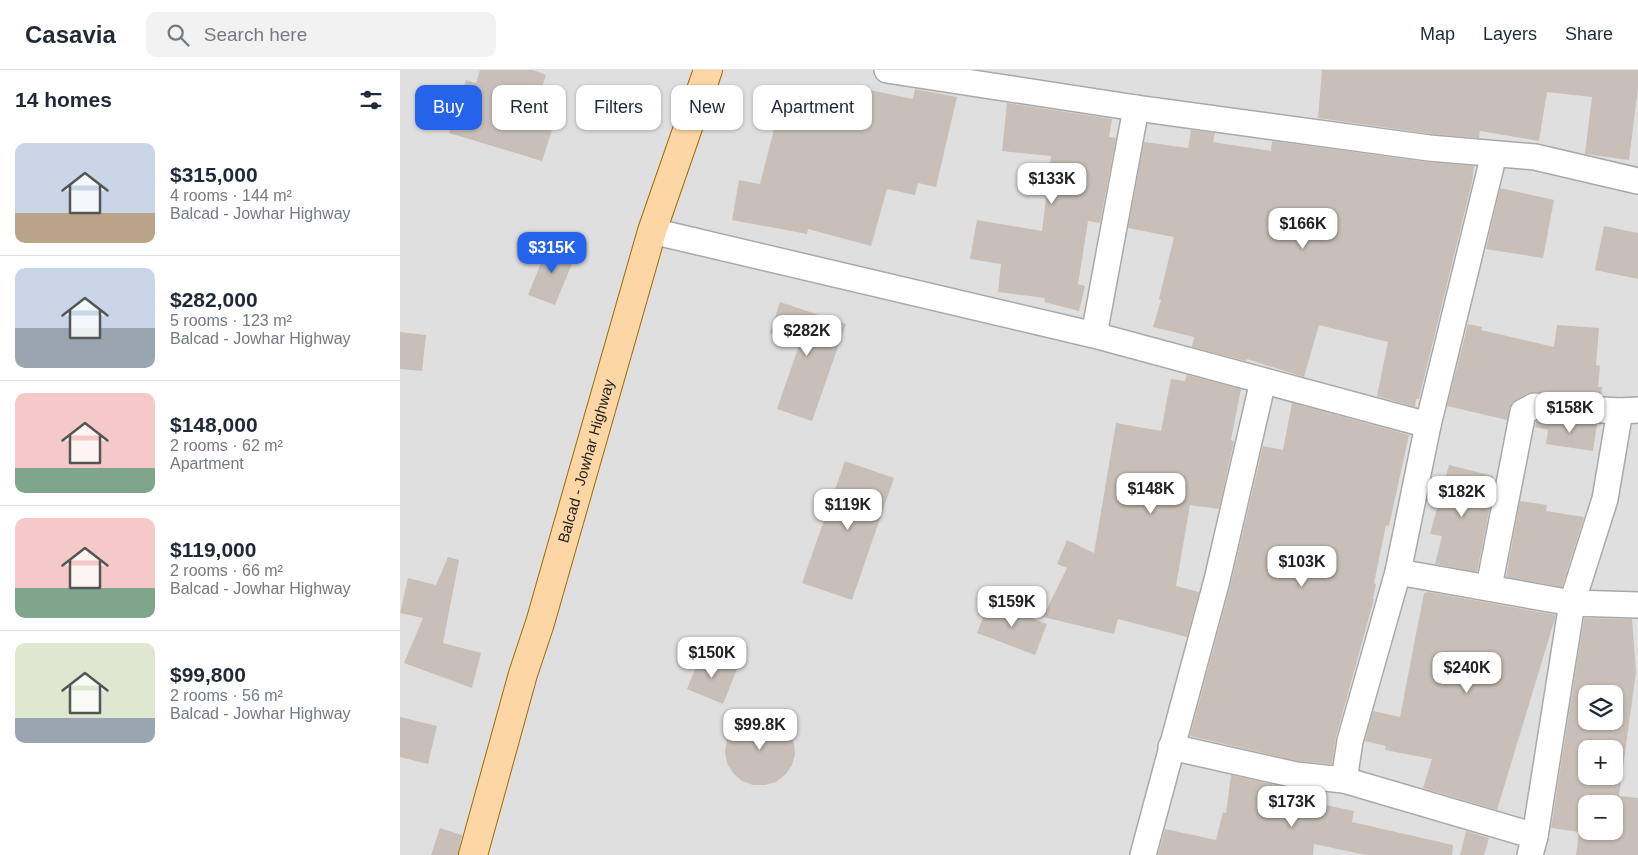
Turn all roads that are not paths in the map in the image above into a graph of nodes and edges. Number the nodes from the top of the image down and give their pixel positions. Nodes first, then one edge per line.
1 (708, 70) edge
2 (887, 70) edge
3 (1136, 108) junction
4 (1494, 154) junction
5 (1638, 181) edge
6 (652, 231) junction
7 (1094, 335) junction
8 (1263, 381) junction
9 (1629, 410) edge
10 (1428, 425) junction
11 (1398, 572) junction
12 (1489, 587) junction
13 (1572, 603) junction
14 (1638, 605) edge
15 (1171, 747) junction
16 (1344, 780) junction
17 (1533, 846) edge
18 (473, 855) edge
19 (1143, 855) edge

1 - 6 main road, Balcad - Jowhar Highway
2 - 3 street
3 - 4 street
3 - 7 street
4 - 5 street
4 - 10 street
6 - 7 street
6 - 18 main road, Balcad - Jowhar Highway
7 - 8 street
8 - 10 street
8 - 15 street
9 - 12 street
9 - 13 street
10 - 11 street
11 - 12 street
11 - 16 street
12 - 13 street
13 - 14 street
13 - 17 street
15 - 16 street
15 - 19 street
16 - 17 street

